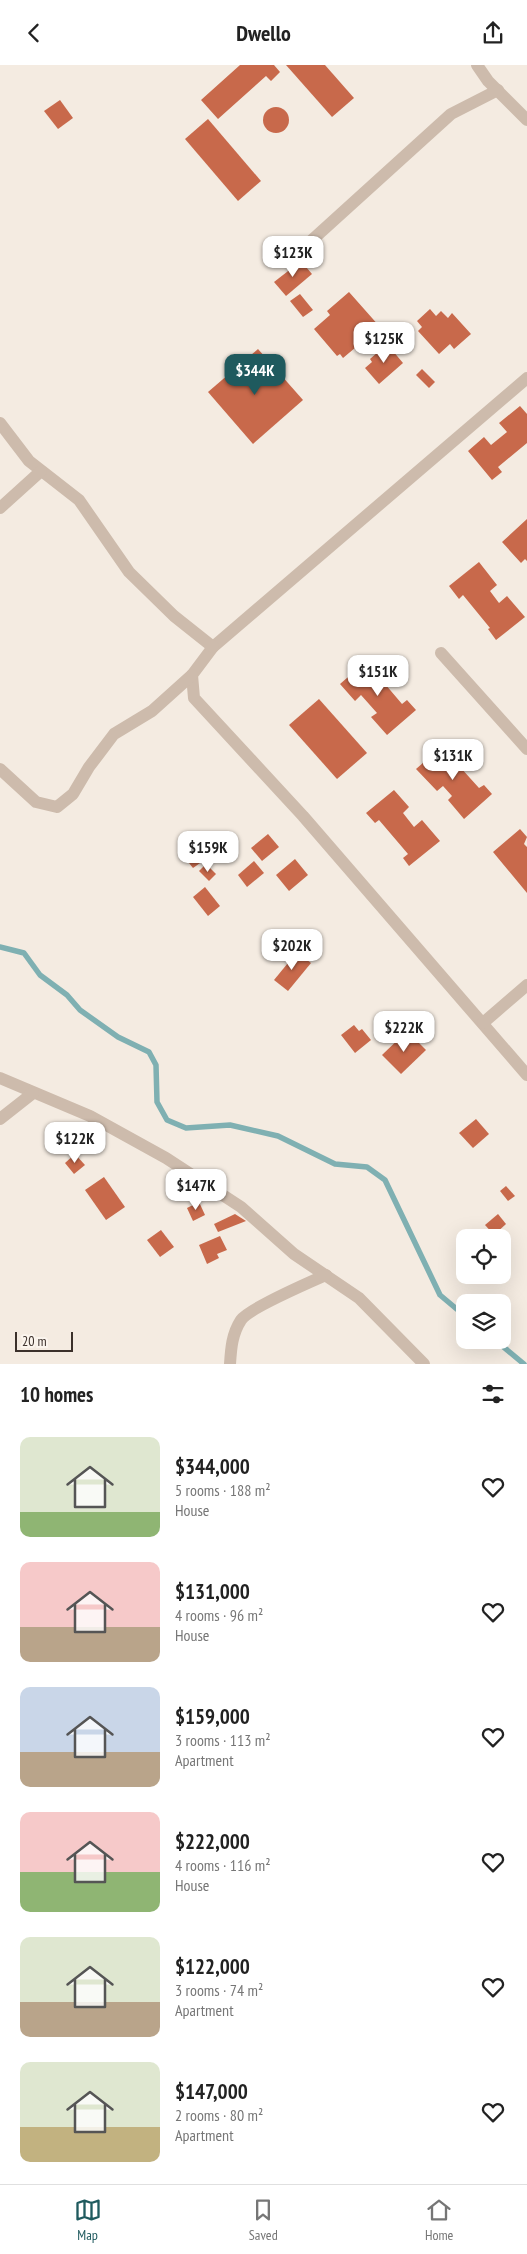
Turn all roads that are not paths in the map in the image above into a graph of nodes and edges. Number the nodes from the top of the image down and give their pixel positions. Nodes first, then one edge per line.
1 (477, 65) edge
2 (498, 90) junction
3 (527, 120) edge
4 (290, 260) dead end
5 (527, 378) edge
6 (0, 423) edge
7 (41, 471) junction
8 (0, 508) edge
9 (213, 647) junction
10 (440, 653) dead end
11 (192, 675) junction
12 (527, 749) edge
13 (0, 769) edge
14 (527, 985) edge
15 (483, 1023) junction
16 (527, 1075) edge
17 (0, 1077) edge
18 (33, 1093) junction
19 (0, 1119) edge
20 (326, 1275) junction
21 (230, 1364) edge
22 (424, 1364) edge

1 - 2 street
2 - 3 street
2 - 4 street
5 - 9 street
6 - 7 street
7 - 8 street
7 - 9 street
9 - 11 street
10 - 12 street
11 - 13 street
11 - 15 street
14 - 15 street
15 - 16 street
17 - 18 street
18 - 19 street
18 - 20 street
20 - 21 street
20 - 22 street

